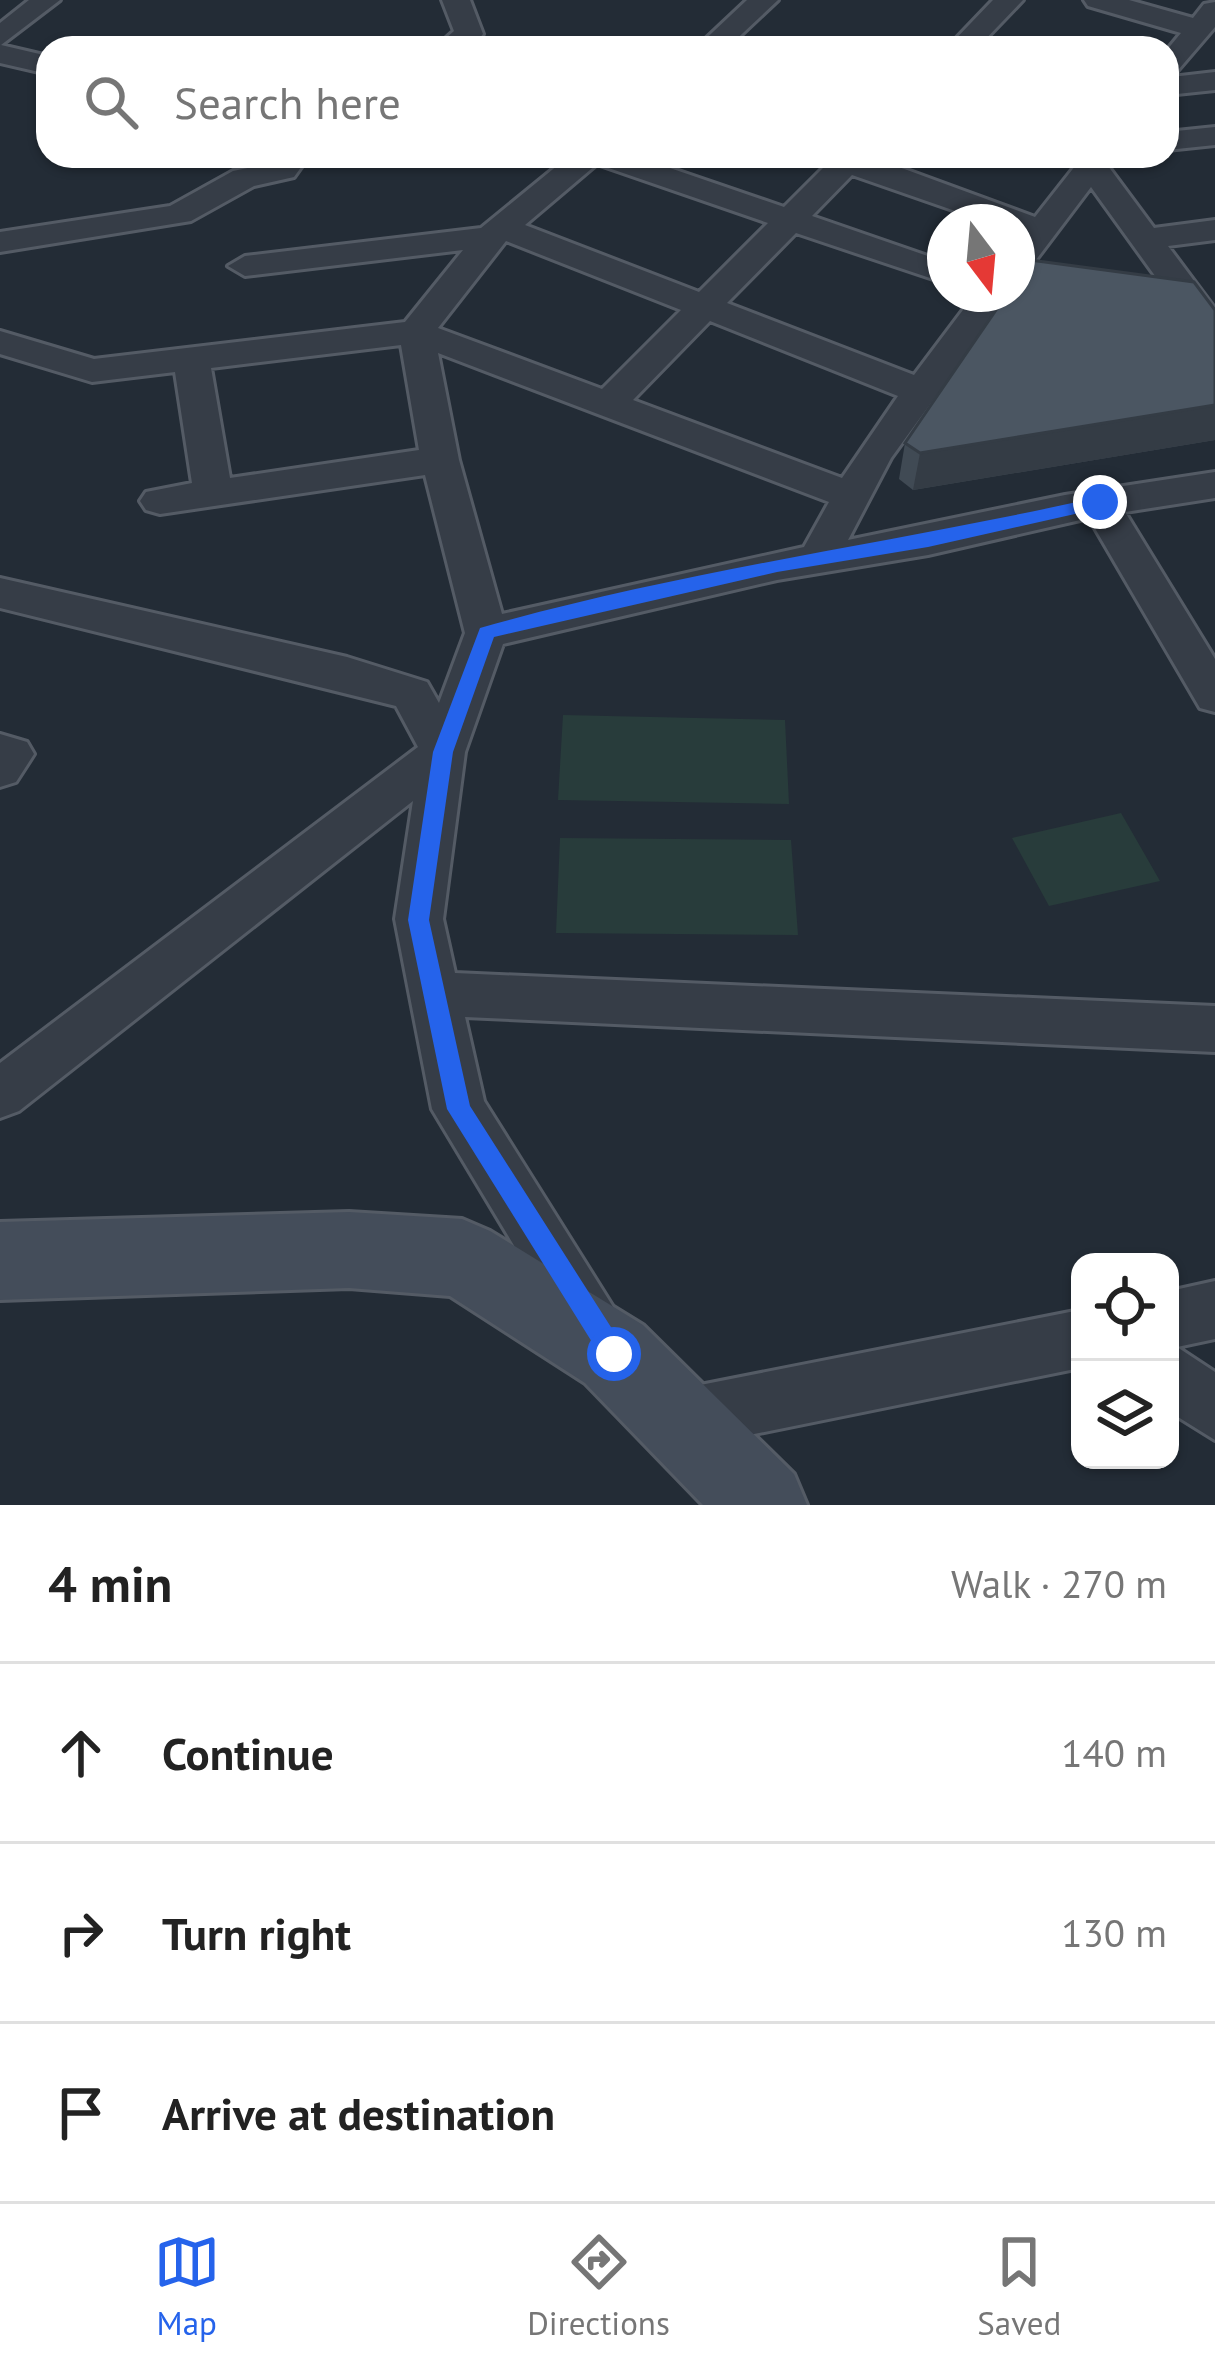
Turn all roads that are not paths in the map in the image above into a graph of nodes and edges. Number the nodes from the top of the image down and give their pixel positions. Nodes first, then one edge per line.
1 (456, 0) edge
2 (764, 0) edge
3 (1009, 0) edge
4 (1099, 0) edge
5 (0, 5) edge
6 (39, 6) edge
7 (1207, 19) edge
8 (466, 36) edge
9 (724, 36) edge
10 (980, 36) edge
11 (0, 37) edge
12 (0, 54) edge
13 (1179, 54) edge
14 (36, 62) edge
15 (1215, 81) edge
16 (1179, 85) edge
17 (1215, 136) edge
18 (1179, 140) edge
19 (284, 168) edge
20 (574, 168) edge
21 (640, 168) edge
22 (841, 168) edge
23 (871, 168) edge
24 (1088, 168) edge
25 (1101, 168) edge
26 (791, 218) junction
27 (1042, 230) junction
28 (1215, 230) edge
29 (497, 232) junction
30 (1145, 238) junction
31 (1035, 239) edge
32 (0, 242) edge
33 (245, 266) dead end
34 (927, 267) edge
35 (0, 279) edge
36 (705, 305) junction
37 (979, 312) edge
38 (416, 332) junction
39 (1215, 333) edge
40 (0, 342) edge
41 (191, 359) junction
42 (920, 391) junction
43 (610, 403) junction
44 (440, 460) junction
45 (1215, 484) edge
46 (213, 494) junction
47 (854, 497) junction
48 (160, 501) dead end
49 (1100, 502) junction
50 (816, 562) junction
51 (0, 593) edge
52 (486, 632) junction
53 (1208, 671) edge
54 (0, 751) edge
55 (443, 752) junction
56 (0, 769) edge
57 (435, 994) junction
58 (1215, 1029) edge
59 (0, 1094) edge
60 (0, 1261) edge
61 (1215, 1310) edge
62 (1179, 1318) edge
63 (1071, 1341) edge
64 (614, 1354) junction
65 (1179, 1381) edge
66 (1215, 1410) edge
67 (675, 1420) junction
68 (763, 1505) edge

1 - 8 street
2 - 9 street
3 - 10 street
4 - 7 street
5 - 6 street
6 - 11 street
7 - 13 street
12 - 14 street
15 - 16 street
17 - 18 street
19 - 32 street
20 - 29 street
21 - 26 street
22 - 26 street
23 - 27 street
24 - 27 street
25 - 30 street
26 - 34 street
26 - 36 street
27 - 31 street
28 - 30 street
29 - 33 street
29 - 36 street
29 - 38 street
30 - 39 street
32 - 35 street
36 - 42 street
36 - 43 street
37 - 42 street
38 - 41 street
38 - 43 street
38 - 44 street
40 - 41 street
41 - 46 street
42 - 47 street
43 - 47 street
44 - 46 street
44 - 52 street
45 - 49 street
46 - 48 street
47 - 50 street
49 - 50 street
49 - 53 street
50 - 52 street
51 - 55 street
52 - 55 street
54 - 56 street
55 - 57 street
55 - 59 street
57 - 58 street
57 - 64 street
60 - 64 main road
61 - 62 street
63 - 67 street
64 - 67 main road
65 - 66 street
67 - 68 main road

